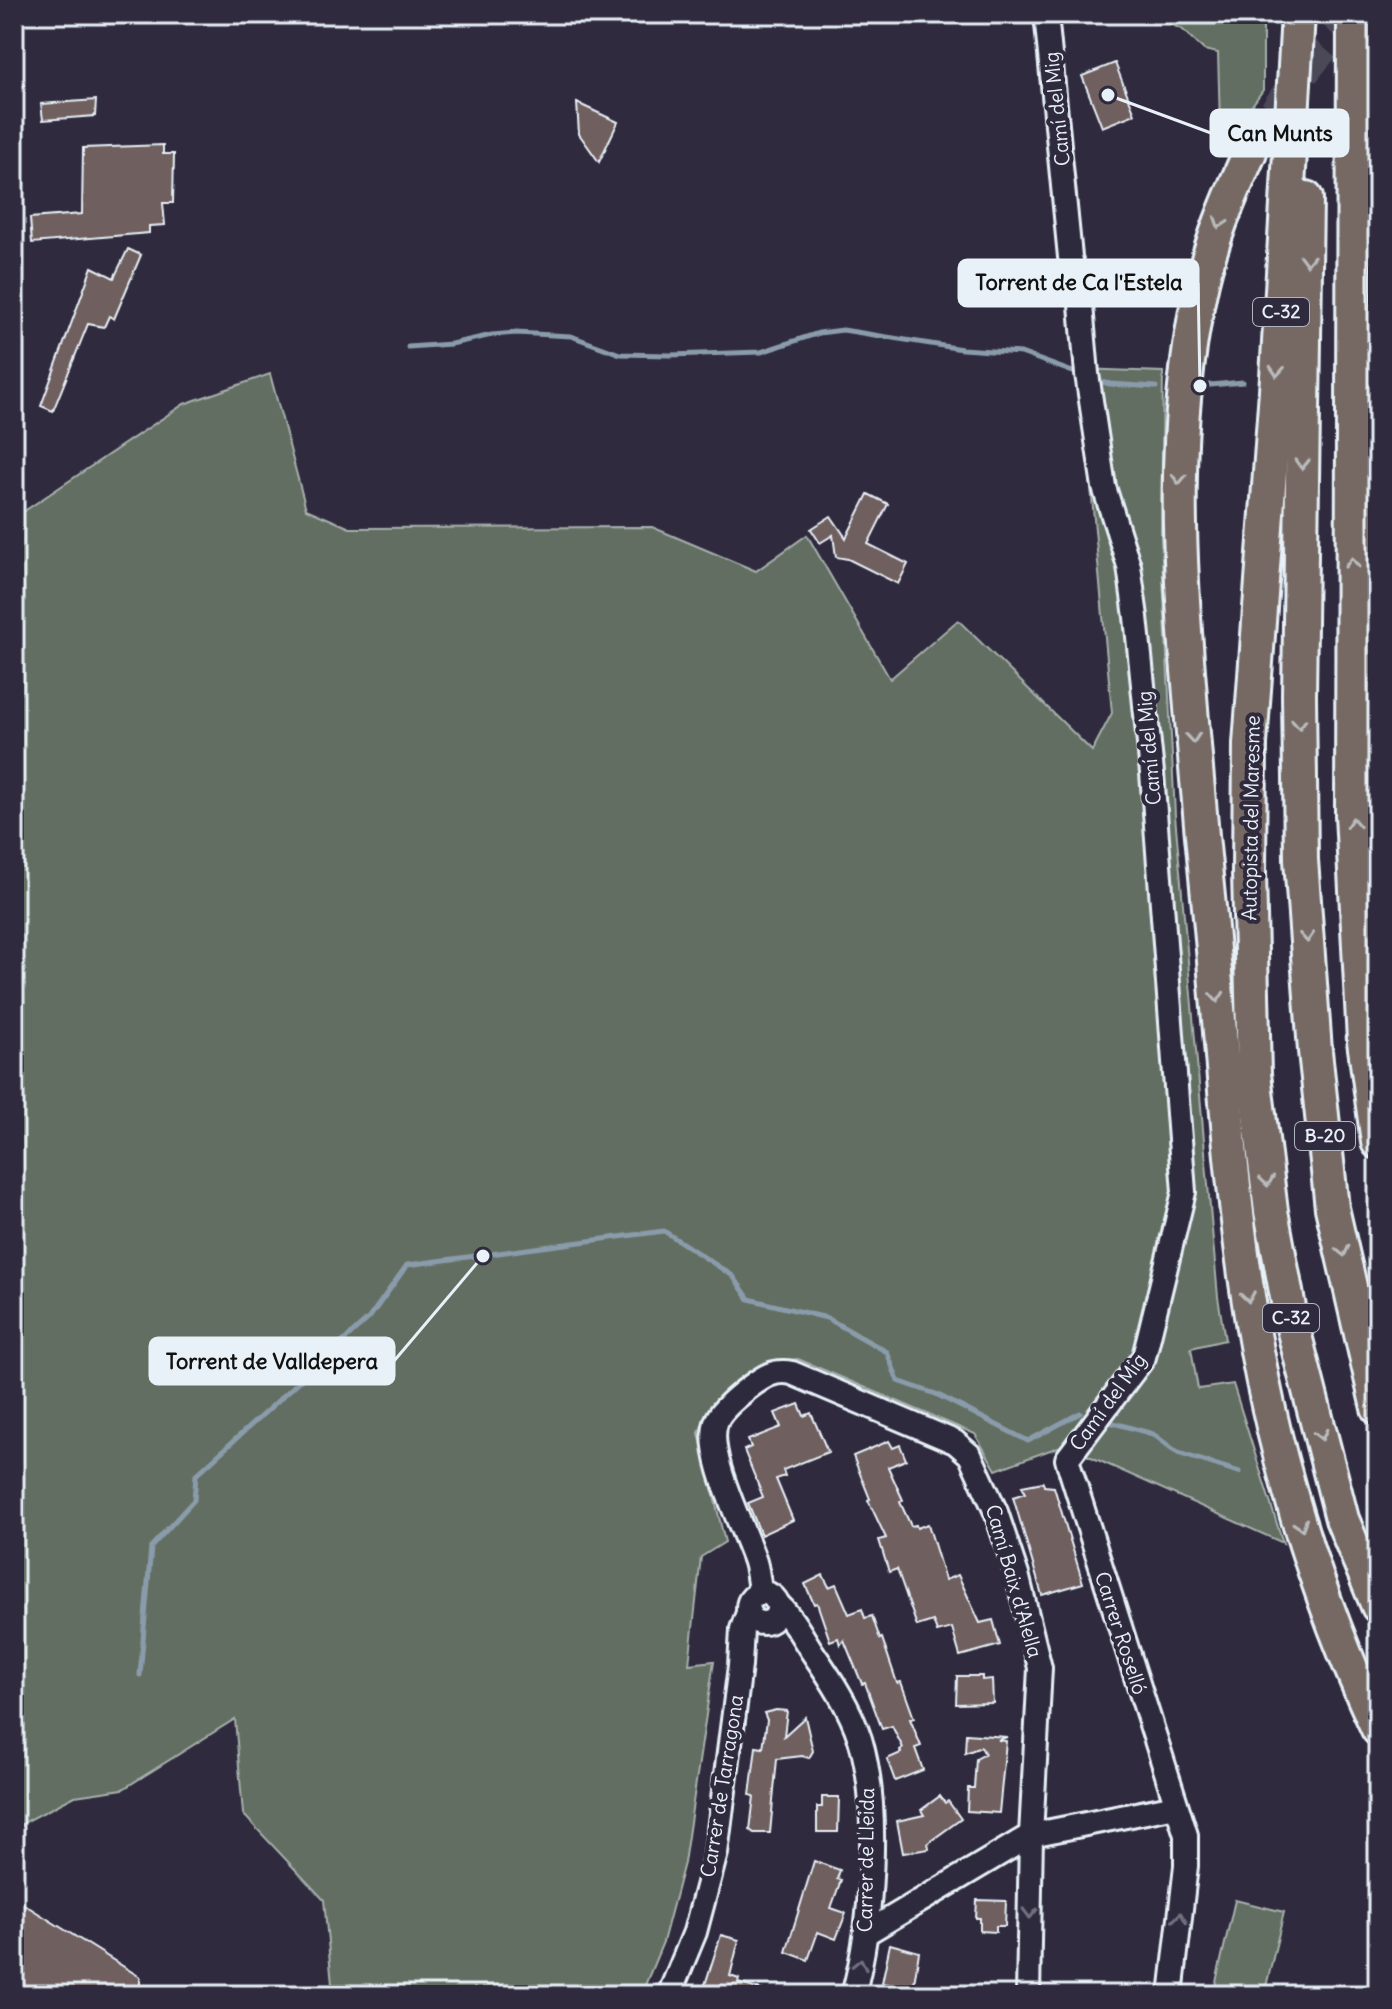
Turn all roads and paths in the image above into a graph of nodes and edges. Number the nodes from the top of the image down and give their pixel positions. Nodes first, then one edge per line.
1 (1046, 14) edge
2 (1300, 14) edge
3 (1354, 14) edge
4 (1370, 14) edge
5 (1250, 152) tunnel mouth
6 (1378, 793) edge
7 (1251, 1020) junction
8 (1378, 1142) edge
9 (1239, 1219) junction
10 (1378, 1408) edge
11 (1067, 1459) joint
12 (731, 1507) joint
13 (1378, 1606) edge
14 (764, 1610) junction
15 (1378, 1729) edge
16 (1176, 1806) junction
17 (1031, 1835) junction
18 (868, 1932) junction
19 (669, 1995) edge
20 (853, 1995) edge
21 (1028, 1995) edge
22 (1171, 1995) edge

1 - 11 street, Camí del Mig
2 -> 7 highway, Autopista del Maresme / C-32
2 -> 10 highway, B-20
8 -> 3 highway, B-20
4 - 6 highway
5 -> 9 highway
7 - 9 highway
7 -> 13 highway, Autopista del Maresme / C-32
9 -> 15 highway
11 - 16 street, Carrer Roselló
12 - 14 street, Carrer de Lleida
12 - 17 street, Camí Baix d'Alella
14 - 18 street, Carrer de Lleida
14 - 19 street, Carrer de Tarragona
16 - 17 street
22 -> 16 street, Carrer Roselló
17 - 18 street
17 -> 21 street, Camí Baix d'Alella
20 -> 18 street, Carrer de Lleida

